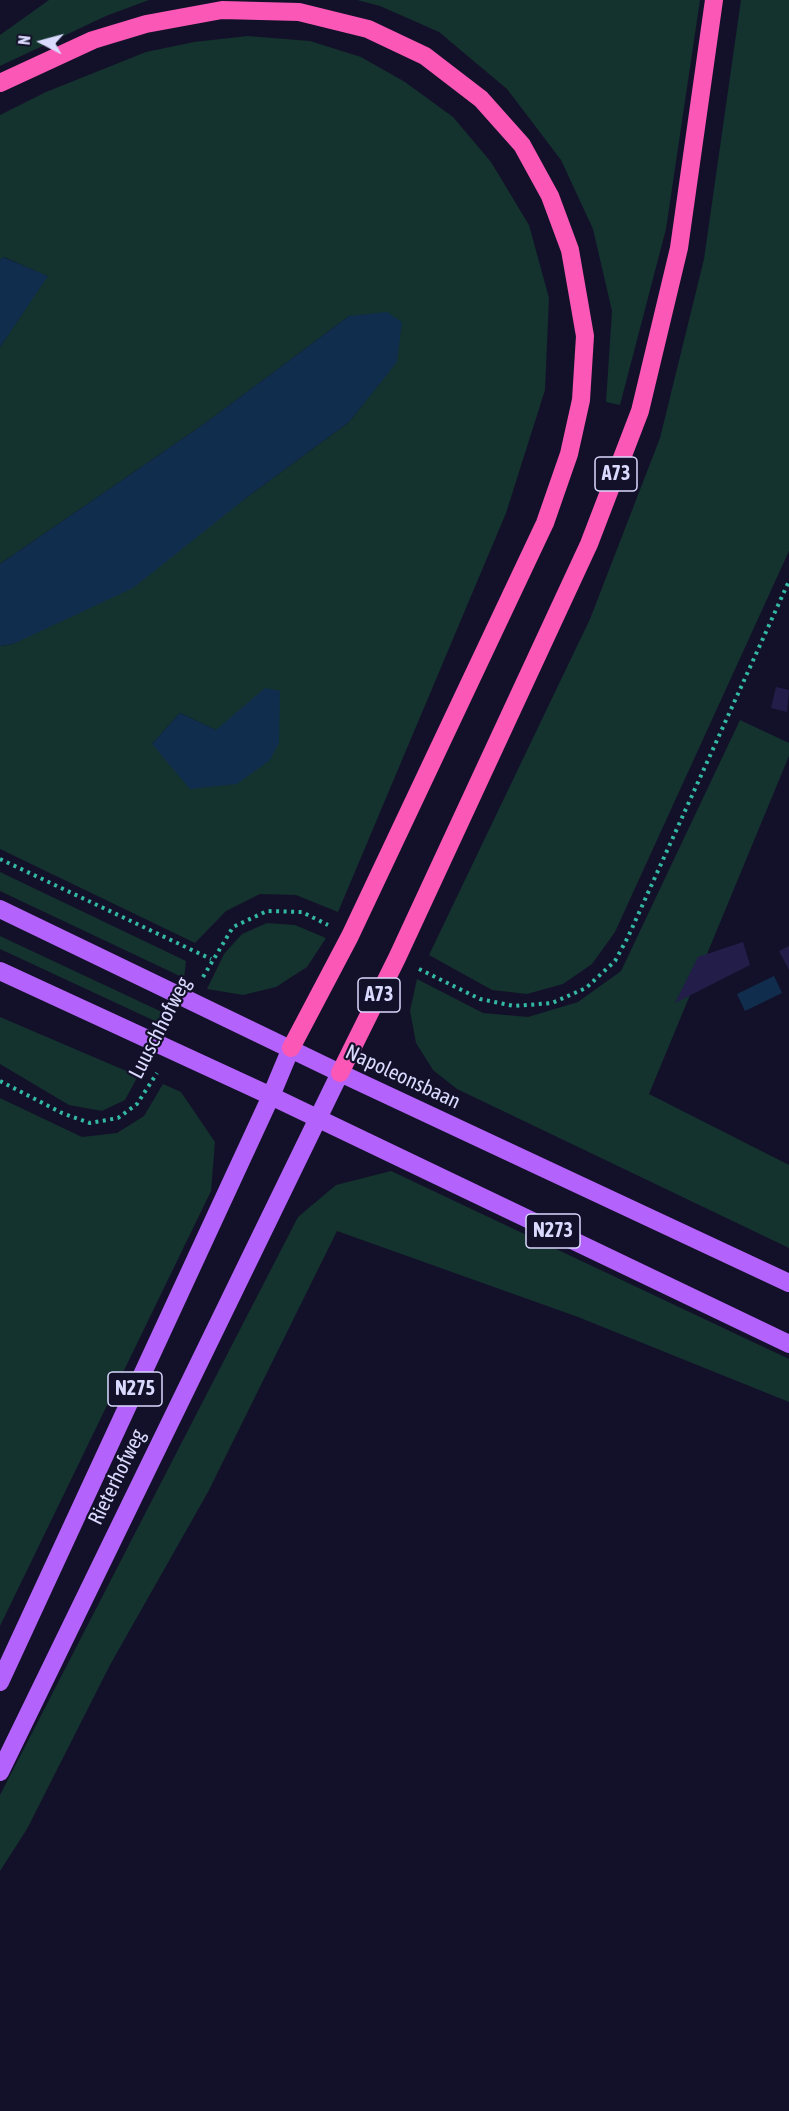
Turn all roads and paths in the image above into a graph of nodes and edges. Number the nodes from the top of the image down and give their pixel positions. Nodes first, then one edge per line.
1 (714, 0) edge
2 (0, 83) edge
3 (789, 581) edge
4 (0, 860) edge
5 (0, 909) edge
6 (350, 936) junction
7 (211, 958) junction
8 (397, 958) junction
9 (0, 971) edge
10 (191, 1001) junction
11 (291, 1048) junction
12 (168, 1049) junction
13 (340, 1073) junction
14 (0, 1081) edge
15 (272, 1096) junction
16 (316, 1119) junction
17 (789, 1283) edge
18 (789, 1344) edge
19 (0, 1682) edge
20 (0, 1772) edge

1 - 8 highway, A73
2 - 6 highway, A73
3 - 8 path
4 - 7 path
5 - 10 main road, Napoleonsbaan / N273
6 - 7 path, Luuschhofweg
6 - 11 highway, A73
7 - 10 path, Luuschhofweg
8 - 13 highway, A73
9 - 12 main road, N273
10 - 11 main road, Napoleonsbaan / N273
11 - 13 main road, Napoleonsbaan / N273
11 - 15 main road, Rieterhofweg / N275
12 - 14 path, Luuschhofweg
12 - 15 main road, N273
13 - 16 main road, Rieterhofweg / N275
13 - 17 main road, Napoleonsbaan / N273
15 - 16 main road, N273
15 - 19 main road, Rieterhofweg / N275
16 - 18 main road, N273
16 - 20 main road, Rieterhofweg / N275

